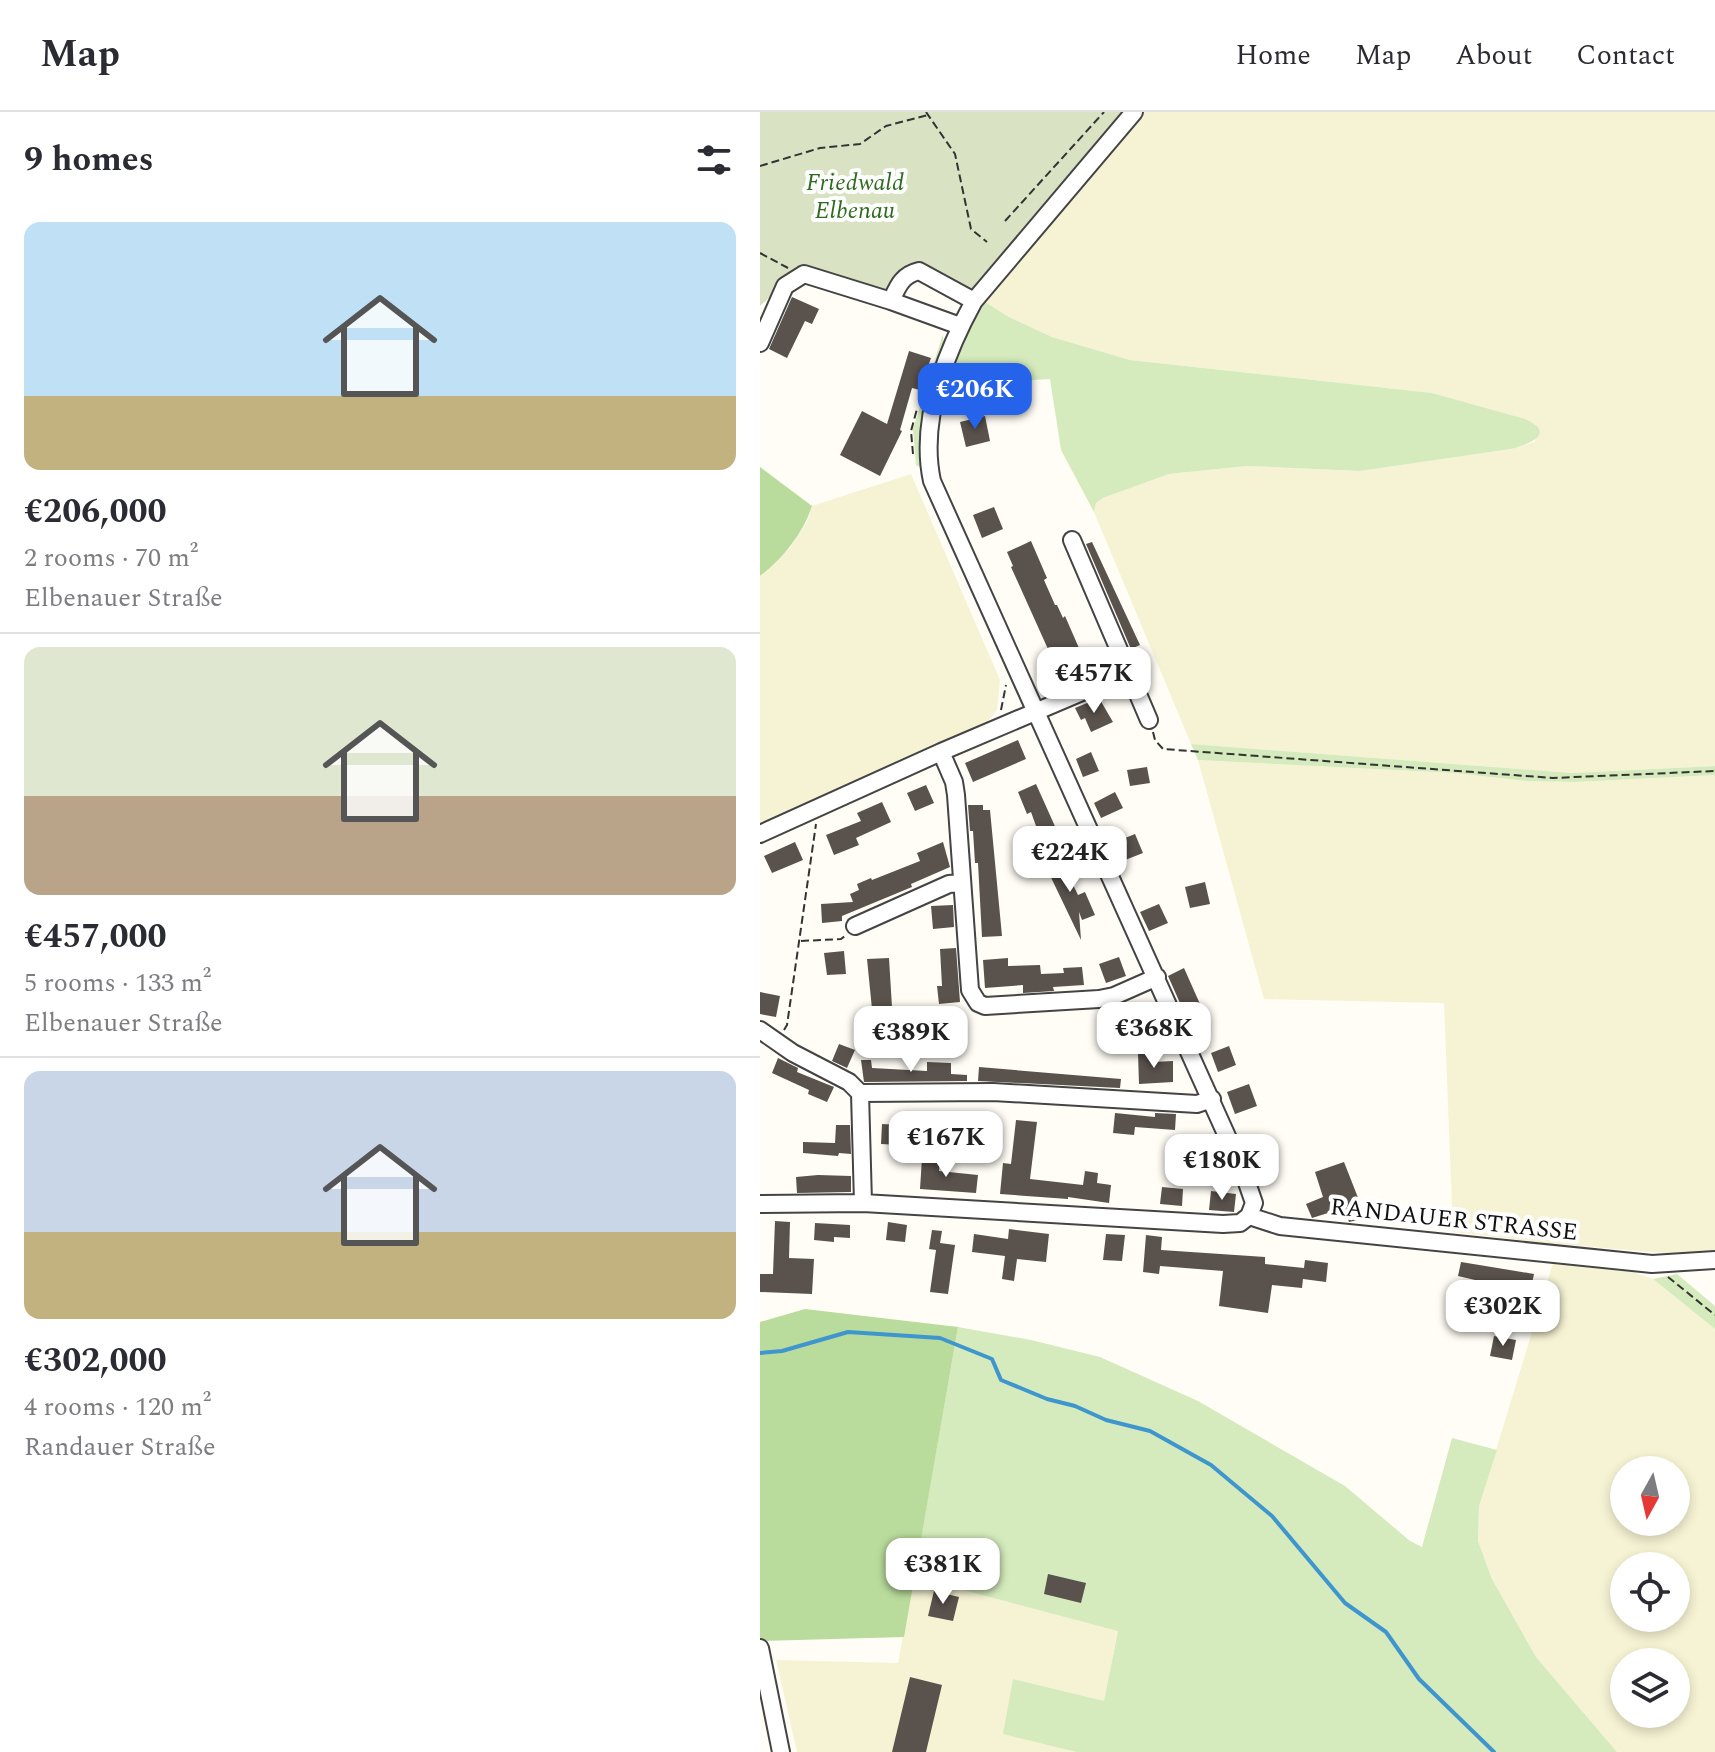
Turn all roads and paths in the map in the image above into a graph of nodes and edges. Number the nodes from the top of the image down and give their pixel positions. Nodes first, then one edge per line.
1 (1104, 112) edge
2 (1134, 112) edge
3 (927, 114) edge
4 (760, 166) edge
5 (1005, 221) dead end
6 (987, 242) dead end
7 (760, 253) edge
8 (804, 274) junction
9 (891, 301) junction
10 (974, 301) junction
11 (960, 326) junction
12 (760, 343) edge
13 (1072, 540) dead end
14 (1129, 672) junction
15 (1037, 711) junction
16 (1149, 720) joint
17 (941, 752) junction
18 (1715, 771) edge
19 (815, 810) junction
20 (760, 834) edge
21 (961, 883) junction
22 (855, 926) joint
23 (799, 941) junction
24 (1157, 977) junction
25 (760, 1030) edge
26 (776, 1041) junction
27 (860, 1093) junction
28 (1212, 1099) junction
29 (863, 1203) junction
30 (760, 1204) edge
31 (1249, 1216) junction
32 (1715, 1260) edge
33 (1652, 1264) junction
34 (1715, 1315) edge
35 (760, 1648) edge
36 (781, 1752) edge

1 - 5 path
2 - 10 street
3 - 4 path
3 - 6 path
7 - 8 path
8 - 9 street
8 - 12 street
9 - 10 street
9 - 11 street
10 - 11 street
11 - 15 street
13 - 14 street
14 - 15 street
14 - 16 street
15 - 17 street
15 - 24 street
16 - 18 path
17 - 19 street
17 - 21 street
19 - 20 street
19 - 23 path
21 - 22 street
21 - 24 street
22 - 23 path
23 - 26 path
24 - 28 street
25 - 26 street
26 - 27 street
27 - 28 street
27 - 29 street
28 - 31 street
29 - 30 street, RANDAUER STRASSE
29 - 31 street, RANDAUER STRASSE
31 - 33 street, RANDAUER STRASSE
32 - 33 street, RANDAUER STRASSE
33 - 34 path
35 - 36 street

